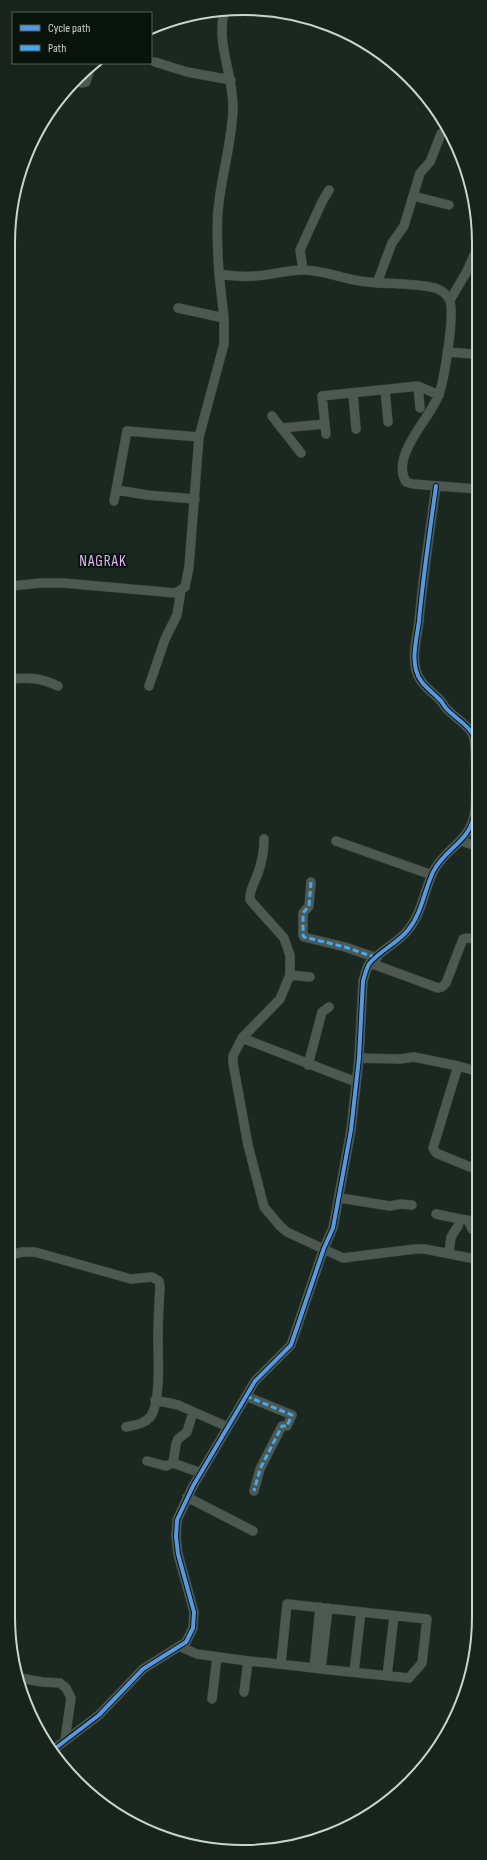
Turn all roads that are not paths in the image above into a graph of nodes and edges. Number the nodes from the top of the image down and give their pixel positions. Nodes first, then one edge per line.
1 (224, 16) edge
2 (155, 62) dead end
3 (231, 80) junction
4 (443, 132) edge
5 (329, 190) dead end
6 (413, 196) junction
7 (450, 205) dead end
8 (472, 260) edge
9 (303, 270) junction
10 (219, 274) junction
11 (377, 283) junction
12 (450, 300) junction
13 (178, 308) dead end
14 (224, 318) junction
15 (447, 352) junction
16 (472, 354) edge
17 (418, 386) junction
18 (385, 390) junction
19 (353, 393) junction
20 (439, 395) junction
21 (420, 408) dead end
22 (272, 416) dead end
23 (388, 422) dead end
24 (325, 424) junction
25 (281, 428) junction
26 (356, 429) dead end
27 (326, 434) dead end
28 (199, 437) junction
29 (301, 453) dead end
30 (436, 486) junction
31 (472, 489) edge
32 (117, 490) junction
33 (195, 499) junction
34 (114, 501) dead end
35 (15, 586) edge
36 (181, 590) junction
37 (15, 679) edge
38 (58, 686) dead end
39 (149, 686) dead end
40 (472, 735) edge
41 (472, 818) edge
42 (264, 839) dead end
43 (336, 841) dead end
44 (461, 841) junction
45 (472, 845) edge
46 (432, 875) junction
47 (311, 882) dead end
48 (472, 939) edge
49 (374, 960) junction
50 (290, 975) junction
51 (310, 977) dead end
52 (329, 1007) dead end
53 (242, 1038) junction
54 (359, 1058) junction
55 (308, 1065) junction
56 (458, 1066) junction
57 (472, 1070) edge
58 (356, 1082) junction
59 (472, 1168) edge
60 (340, 1198) junction
61 (412, 1205) dead end
62 (436, 1214) dead end
63 (460, 1219) junction
64 (472, 1229) edge
65 (324, 1248) junction
66 (15, 1254) edge
67 (449, 1254) junction
68 (472, 1258) edge
69 (246, 1396) junction
70 (155, 1400) junction
71 (192, 1412) junction
72 (126, 1427) dead end
73 (228, 1427) junction
74 (147, 1461) dead end
75 (173, 1463) junction
76 (201, 1473) junction
77 (254, 1491) dead end
78 (187, 1497) junction
79 (253, 1531) dead end
80 (324, 1608) junction
81 (361, 1612) junction
82 (394, 1616) junction
83 (181, 1647) junction
84 (217, 1657) junction
85 (248, 1661) junction
86 (281, 1664) junction
87 (317, 1668) junction
88 (354, 1672) junction
89 (388, 1676) junction
90 (24, 1679) edge
91 (244, 1692) dead end
92 (212, 1699) dead end
93 (65, 1740) junction
94 (57, 1747) edge

1 - 3 street
2 - 3 street
3 - 10 street
4 - 6 street
5 - 9 street
6 - 7 street
6 - 11 street
8 - 12 street
9 - 10 street
9 - 11 street
10 - 14 street
11 - 12 street
12 - 15 street
13 - 14 street
14 - 28 street
15 - 16 street
15 - 20 street
17 - 18 street
17 - 20 street
17 - 21 street
18 - 19 street
18 - 23 street
19 - 24 street
19 - 26 street
20 - 30 street
22 - 25 street
24 - 25 street
24 - 27 street
25 - 29 street
28 - 32 street
28 - 33 street
30 - 31 street
30 - 40 street
32 - 33 street
32 - 34 street
33 - 36 street
35 - 36 street
36 - 39 street
37 - 38 street
41 - 44 street
42 - 50 street
43 - 46 street
44 - 45 street
44 - 46 street
46 - 49 street
47 - 49 street
48 - 49 street
49 - 54 street
50 - 51 street
50 - 53 street
52 - 55 street
53 - 55 street
53 - 65 street
54 - 56 street
54 - 58 street
55 - 58 street
56 - 57 street
56 - 59 street
58 - 60 street
60 - 61 street
60 - 65 street
62 - 63 street
63 - 64 street
63 - 67 street
65 - 67 street
65 - 69 street
66 - 70 street
67 - 68 street
69 - 73 street
69 - 77 street
70 - 71 street
70 - 72 street
71 - 73 street
71 - 75 street
73 - 76 street
74 - 75 street
75 - 76 street
76 - 78 street
78 - 79 street
78 - 83 street
80 - 81 street
80 - 86 street
80 - 87 street
81 - 82 street
81 - 88 street
82 - 89 street
82 - 89 street
83 - 84 street
83 - 93 street
84 - 85 street
84 - 92 street
85 - 86 street
85 - 91 street
86 - 87 street
87 - 88 street
88 - 89 street
90 - 93 street
93 - 94 street

